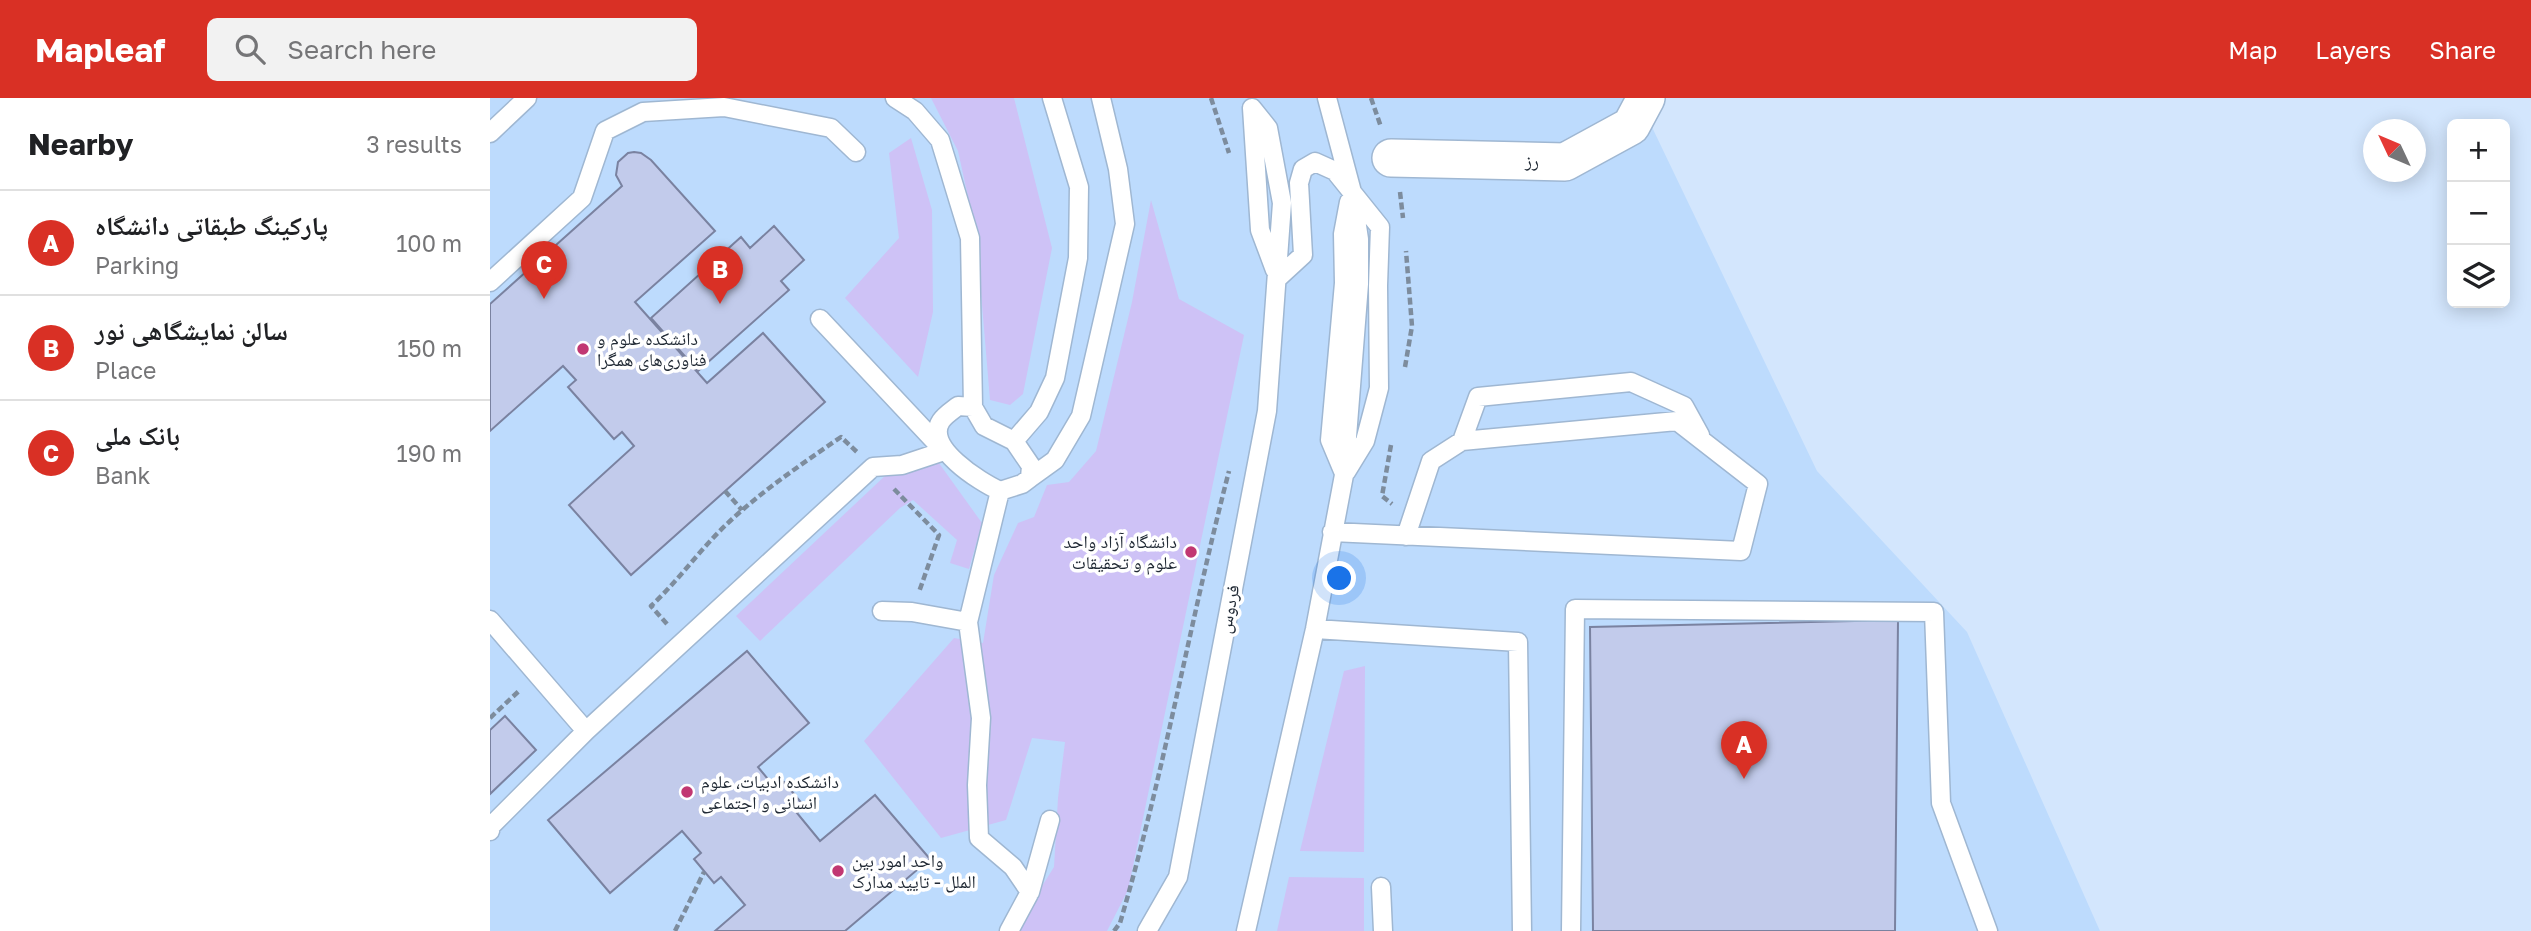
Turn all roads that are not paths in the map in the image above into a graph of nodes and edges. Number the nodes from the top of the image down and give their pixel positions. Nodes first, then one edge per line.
1 (527, 98) edge
2 (895, 98) edge
3 (1052, 98) edge
4 (1101, 98) edge
5 (1327, 98) edge
6 (1646, 98) edge
7 (1251, 103) edge
8 (490, 134) edge
9 (856, 152) dead end
10 (1391, 158) dead end
11 (1352, 192) junction
12 (1278, 278) junction
13 (490, 282) edge
14 (820, 319) dead end
15 (973, 407) junction
16 (1014, 441) junction
17 (1462, 441) junction
18 (1705, 444) junction
19 (944, 451) junction
20 (1344, 475) junction
21 (1030, 478) junction
22 (1000, 491) junction
23 (1332, 532) junction
24 (1406, 536) junction
25 (883, 611) dead end
26 (490, 620) edge
27 (968, 622) junction
28 (1315, 629) junction
29 (586, 731) junction
30 (1050, 820) dead end
31 (490, 831) edge
32 (1381, 887) dead end
33 (1030, 892) junction
34 (1009, 931) edge
35 (1147, 931) edge
36 (1246, 931) edge
37 (1382, 931) edge
38 (1521, 931) edge
39 (1571, 931) edge
40 (1988, 931) edge

1 - 8 lane
2 - 15 lane
3 - 16 lane
4 - 21 lane
5 - 11 lane
6 - 10 street, رز
7 - 12 lane
9 - 13 lane
11 - 12 lane
11 - 20 lane
11 - 20 lane
12 - 35 lane, فردوس
14 - 19 lane
15 - 16 lane
15 - 19 lane
16 - 21 lane
17 - 18 lane
17 - 18 lane
17 - 24 lane
18 - 24 lane
19 - 22 lane
19 - 29 lane
20 - 23 lane
21 - 22 lane
22 - 27 lane
23 - 24 lane
23 - 28 lane
25 - 27 lane
26 - 29 lane
27 - 33 lane
28 - 36 lane
28 - 38 lane
29 - 31 lane
30 - 33 lane
32 - 37 lane
33 - 34 lane
39 - 40 lane

